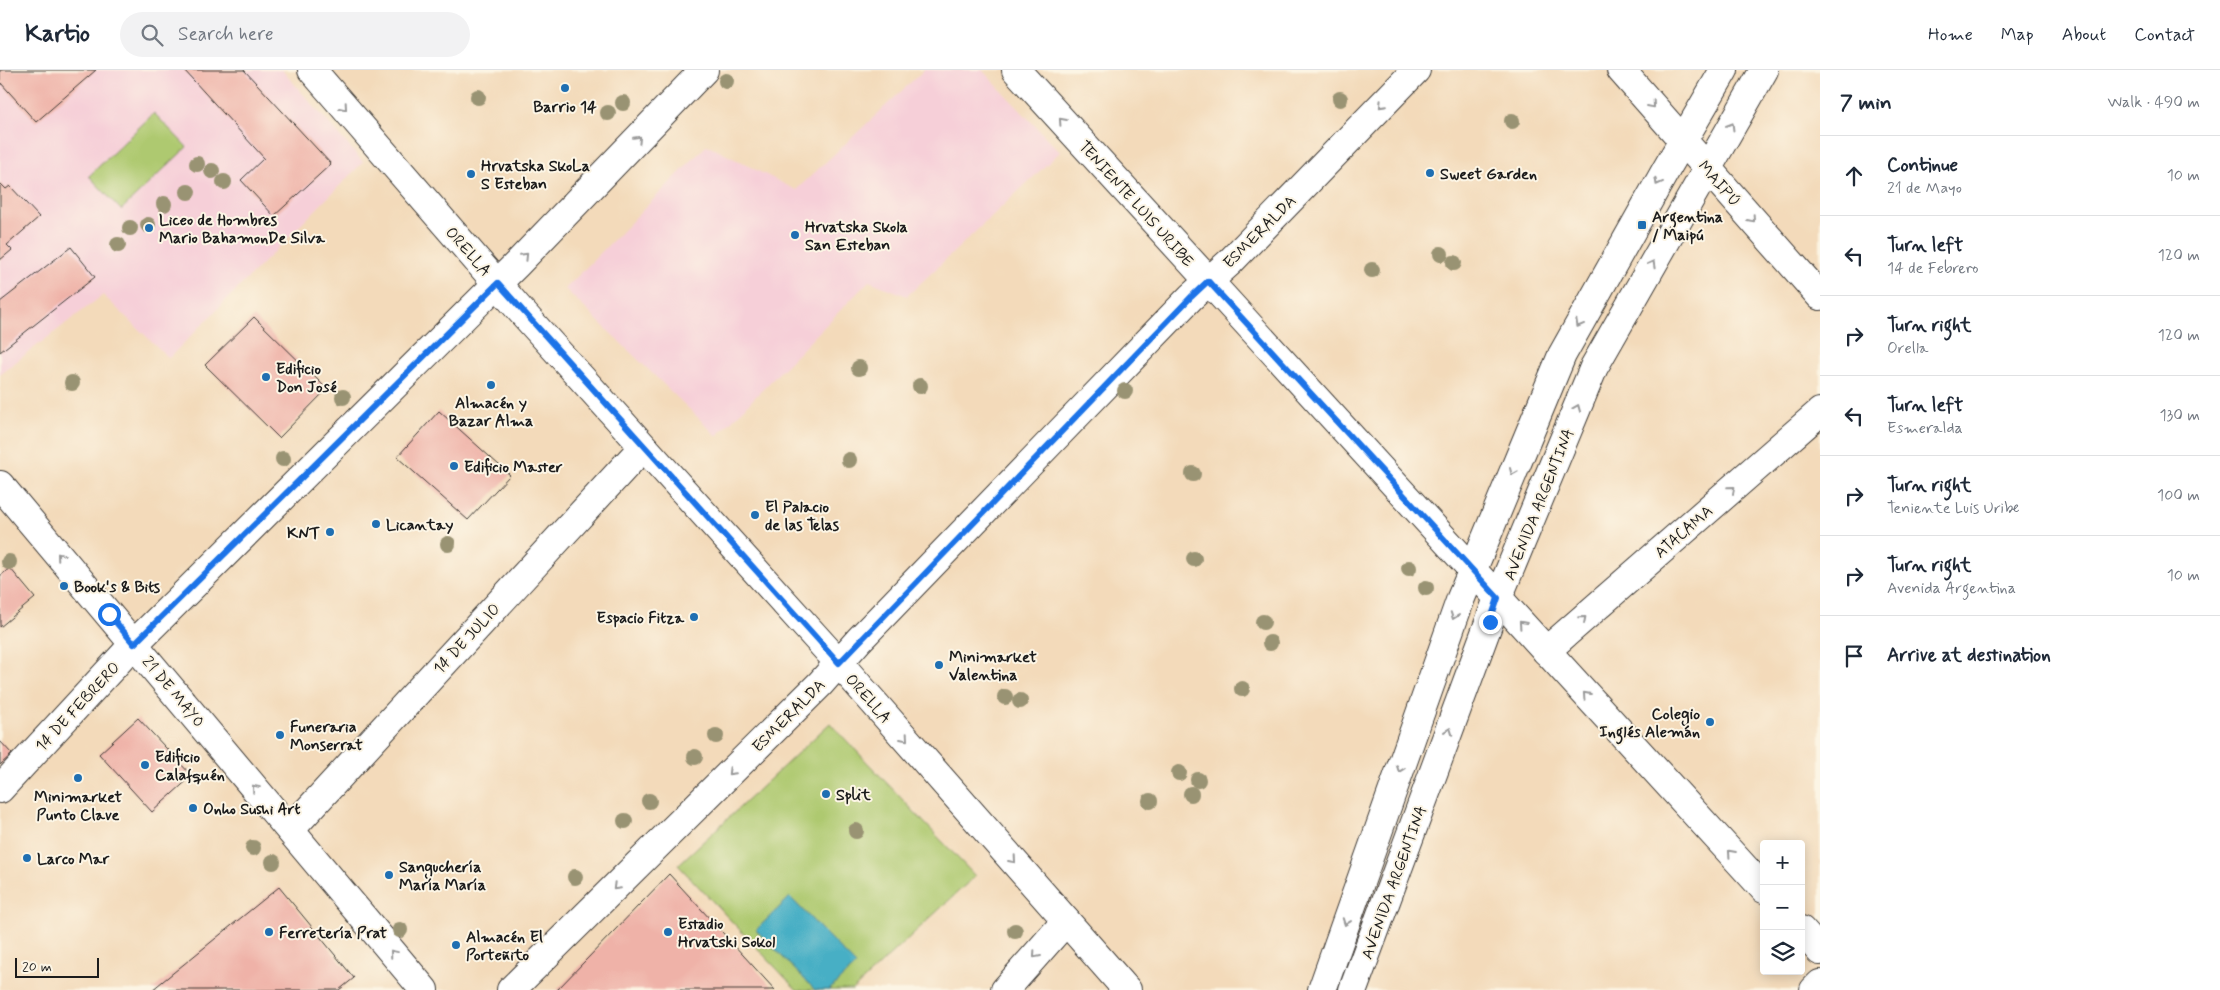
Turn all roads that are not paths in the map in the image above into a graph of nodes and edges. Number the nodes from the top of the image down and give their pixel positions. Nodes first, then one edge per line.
1 (312, 70) edge
2 (704, 70) edge
3 (1016, 70) edge
4 (1416, 70) edge
5 (1621, 70) edge
6 (1724, 70) edge
7 (1764, 70) edge
8 (1683, 140) junction
9 (1708, 169) junction
10 (1208, 281) junction
11 (498, 283) junction
12 (1820, 296) edge
13 (1820, 412) edge
14 (643, 447) junction
15 (0, 485) edge
16 (1472, 570) junction
17 (1498, 598) junction
18 (134, 644) junction
19 (1546, 651) junction
20 (839, 663) junction
21 (0, 790) edge
22 (290, 830) junction
23 (1760, 885) edge
24 (1066, 921) junction
25 (1805, 934) edge
26 (1820, 951) edge
27 (1820, 984) edge
28 (424, 990) edge
29 (511, 990) edge
30 (1005, 990) edge
31 (1127, 990) edge
32 (1322, 990) edge
33 (1353, 990) edge
34 (1814, 990) edge

1 -> 11 street, ORELLA
11 -> 2 street, 14 DE FEBRERO
10 -> 3 street, TENIENTE LUIS URIBE
4 -> 10 street, ESMERALDA
5 -> 8 street, MAIPÚ
6 - 8 street, AVENIDA ARGENTINA
9 -> 7 street, AVENIDA ARGENTINA
8 - 9 street, MAIPÚ
8 -> 16 street, AVENIDA ARGENTINA
9 -> 12 street, MAIPÚ
17 -> 9 street, AVENIDA ARGENTINA
10 - 16 street, TENIENTE LUIS URIBE
10 - 20 street, ESMERALDA
11 - 14 street, ORELLA
11 - 18 street, 14 DE FEBRERO
19 -> 13 street, ATACAMA
14 - 20 street, ORELLA
14 - 22 street, 14 DE JULIO
18 -> 15 street, 21 DE MAYO
16 - 17 street, TENIENTE LUIS URIBE
16 -> 32 street, AVENIDA ARGENTINA
19 -> 17 street, TENIENTE LUIS URIBE
33 -> 17 street, AVENIDA ARGENTINA
18 - 21 street, 14 DE FEBRERO
22 -> 18 street, 21 DE MAYO
23 -> 19 street, TENIENTE LUIS URIBE
20 -> 24 street, ORELLA
20 -> 29 street, ESMERALDA
28 -> 22 street, 21 DE MAYO
24 -> 30 street
24 - 31 street, ORELLA
25 - 26 street
27 - 34 street

